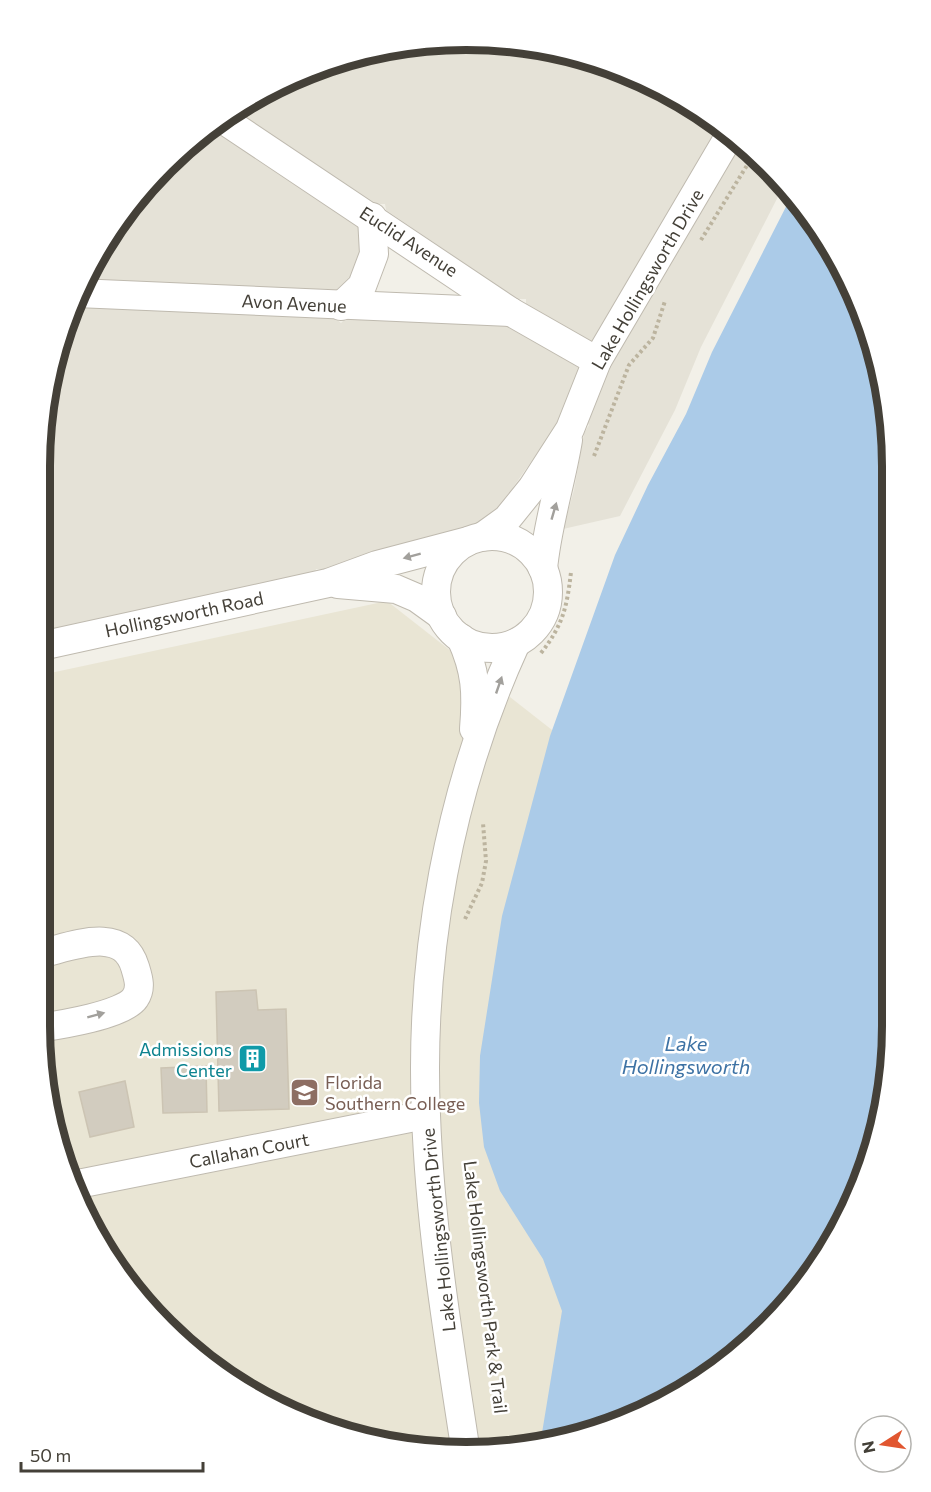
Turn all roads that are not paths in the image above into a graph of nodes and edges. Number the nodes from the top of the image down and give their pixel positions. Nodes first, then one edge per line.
1 (229, 123) edge
2 (726, 141) edge
3 (372, 217) junction
4 (87, 293) edge
5 (341, 306) junction
6 (512, 312) junction
7 (597, 361) junction
8 (570, 429) junction
9 (475, 539) junction
10 (543, 568) junction
11 (327, 583) junction
12 (442, 616) junction
13 (461, 638) junction
14 (50, 643) edge
15 (527, 650) junction
16 (471, 759) junction
17 (50, 952) edge
18 (50, 1025) edge
19 (426, 1115) junction
20 (80, 1184) edge
21 (464, 1442) edge

1 - 3 street, Euclid Avenue
2 - 7 street, Lake Hollingsworth Drive
3 - 5 street
3 - 6 street, Euclid Avenue
4 - 5 street, Avon Avenue
5 - 6 street, Avon Avenue
6 - 7 street, Euclid Avenue
7 - 8 street, Lake Hollingsworth Drive
8 - 9 street, Lake Hollingsworth Drive
10 -> 8 street, Lake Hollingsworth Drive
9 - 10 street
9 -> 11 street, Hollingsworth Road
9 - 12 street
10 - 15 street
11 - 12 street, Hollingsworth Road
11 - 14 street, Hollingsworth Road
12 - 13 street
13 - 15 street
13 - 16 street, Lake Hollingsworth Drive
16 -> 15 street, Lake Hollingsworth Drive
16 - 19 street, Lake Hollingsworth Drive
18 -> 17 street
19 - 20 street, Callahan Court
19 - 21 street, Lake Hollingsworth Drive

